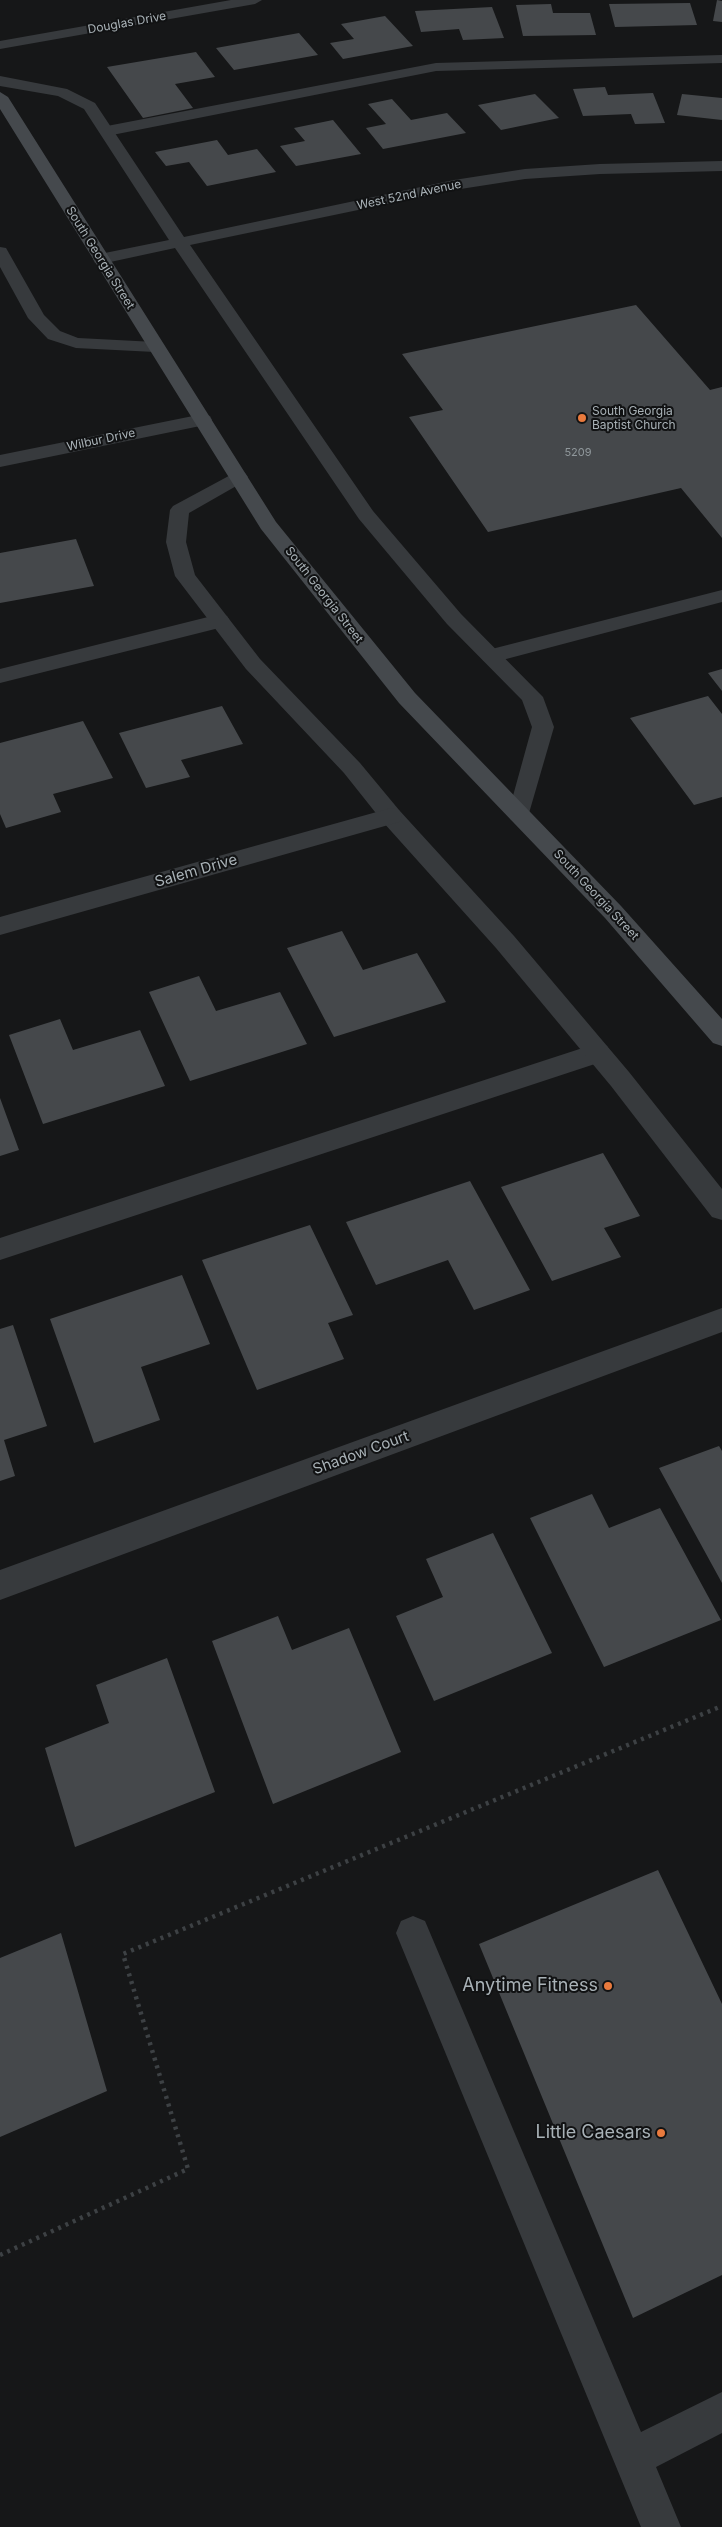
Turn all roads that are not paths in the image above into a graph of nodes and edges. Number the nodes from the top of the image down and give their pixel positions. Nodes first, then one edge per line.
1 (255, 0) edge
2 (0, 46) edge
3 (722, 59) edge
4 (0, 81) edge
5 (0, 97) edge
6 (107, 131) junction
7 (722, 166) edge
8 (180, 243) junction
9 (0, 252) edge
10 (101, 259) junction
11 (155, 347) junction
12 (203, 420) junction
13 (0, 461) edge
14 (238, 478) junction
15 (722, 596) edge
16 (220, 621) junction
17 (491, 656) junction
18 (0, 676) edge
19 (519, 814) junction
20 (391, 816) junction
21 (0, 926) edge
22 (722, 1036) edge
23 (598, 1053) junction
24 (722, 1209) edge
25 (0, 1249) edge
26 (722, 1320) edge
27 (0, 1585) edge
28 (414, 1933) dead end
29 (722, 2412) edge
30 (632, 2458) junction
31 (661, 2527) edge

1 - 2 street, Douglas Drive
3 - 6 street
4 - 6 street
5 - 10 main road, South Georgia Street
6 - 8 street
7 - 8 street, West 52nd Avenue
8 - 10 street, West 52nd Avenue
8 - 17 street
9 - 11 street
10 - 11 main road, South Georgia Street
11 - 12 main road, South Georgia Street
12 - 13 street, Wilbur Drive
12 - 14 main road, South Georgia Street
14 - 16 street
14 - 19 main road, South Georgia Street
15 - 17 street
16 - 18 street
16 - 20 street
17 - 19 street
19 - 22 main road, South Georgia Street
20 - 21 street, Salem Drive
20 - 23 street
23 - 24 street
23 - 25 street
26 - 27 street, Shadow Court
28 - 30 street
29 - 30 street
30 - 31 street

